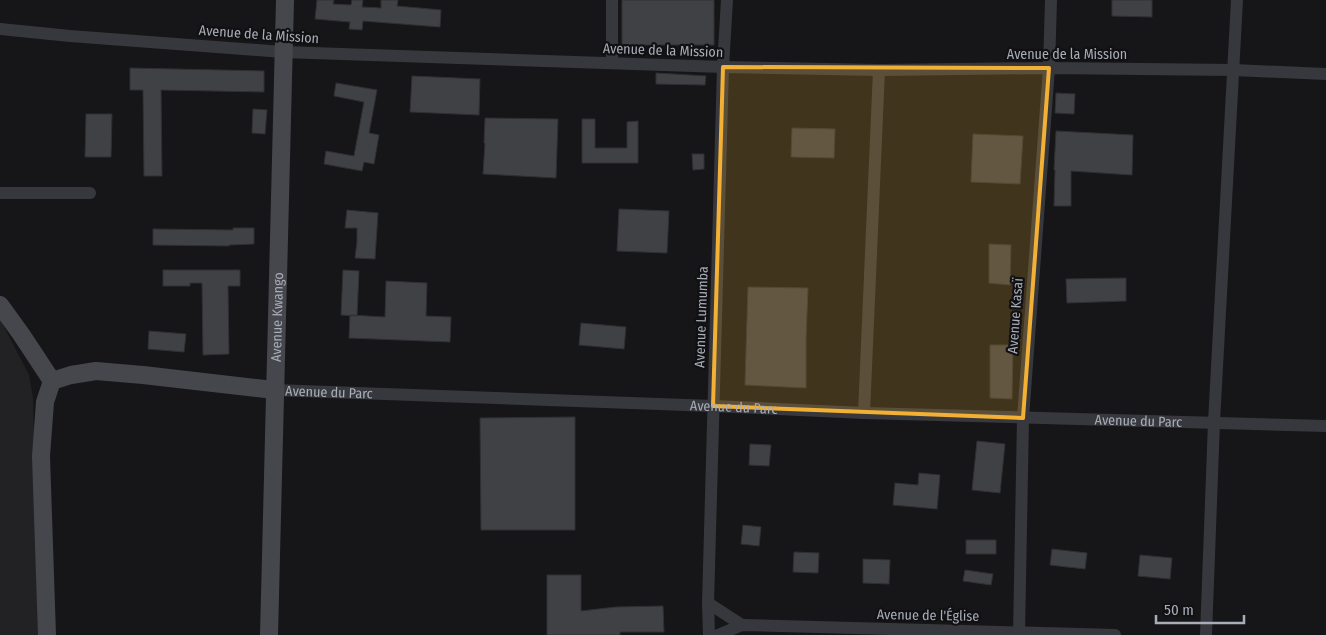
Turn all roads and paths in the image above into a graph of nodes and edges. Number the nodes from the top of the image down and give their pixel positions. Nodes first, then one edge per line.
1 (285, 0) edge
2 (612, 0) edge
3 (727, 0) edge
4 (1051, 0) edge
5 (1238, 0) edge
6 (0, 29) edge
7 (283, 52) junction
8 (612, 63) junction
9 (723, 67) junction
10 (1049, 68) junction
11 (879, 70) junction
12 (1234, 70) junction
13 (1326, 74) edge
14 (0, 193) edge
15 (90, 193) dead end
16 (0, 306) edge
17 (52, 381) junction
18 (274, 390) junction
19 (713, 406) junction
20 (864, 413) junction
21 (1022, 418) junction
22 (1214, 422) junction
23 (1326, 426) edge
24 (708, 603) junction
25 (742, 625) junction
26 (1019, 634) edge
27 (46, 635) edge
28 (269, 635) edge
29 (708, 635) edge
30 (718, 635) edge
31 (1114, 635) edge
32 (1206, 635) edge

1 - 7 street, Avenue Kwango
2 - 8 street
3 - 9 street, Avenue Lumumba
4 - 10 street, Avenue Kasaï
5 - 12 street
6 - 7 street, Avenue de la Mission
7 - 8 street, Avenue de la Mission
7 - 18 street, Avenue Kwango
8 - 9 street, Avenue de la Mission
9 - 11 street, Avenue de la Mission
9 - 19 street, Avenue Lumumba
10 - 11 street, Avenue de la Mission
10 - 12 street, Avenue de la Mission
10 - 21 street, Avenue Kasaï
11 - 20 street
12 - 13 street, Avenue de la Mission
12 - 22 street
14 - 15 street
16 - 17 street
17 - 18 street, Avenue du Parc
17 - 27 street
18 - 19 street, Avenue du Parc
18 - 28 street, Avenue Kwango
19 - 20 street, Avenue du Parc
19 - 24 street, Avenue Lumumba
20 - 21 street, Avenue du Parc
21 - 22 street, Avenue du Parc
21 - 26 street, Avenue Kasaï
22 - 23 street, Avenue du Parc
22 - 32 street
24 - 25 street
24 - 29 street, Avenue Lumumba
25 - 26 street, Avenue de l'Église
25 - 30 street
26 - 31 street, Avenue de l'Église

